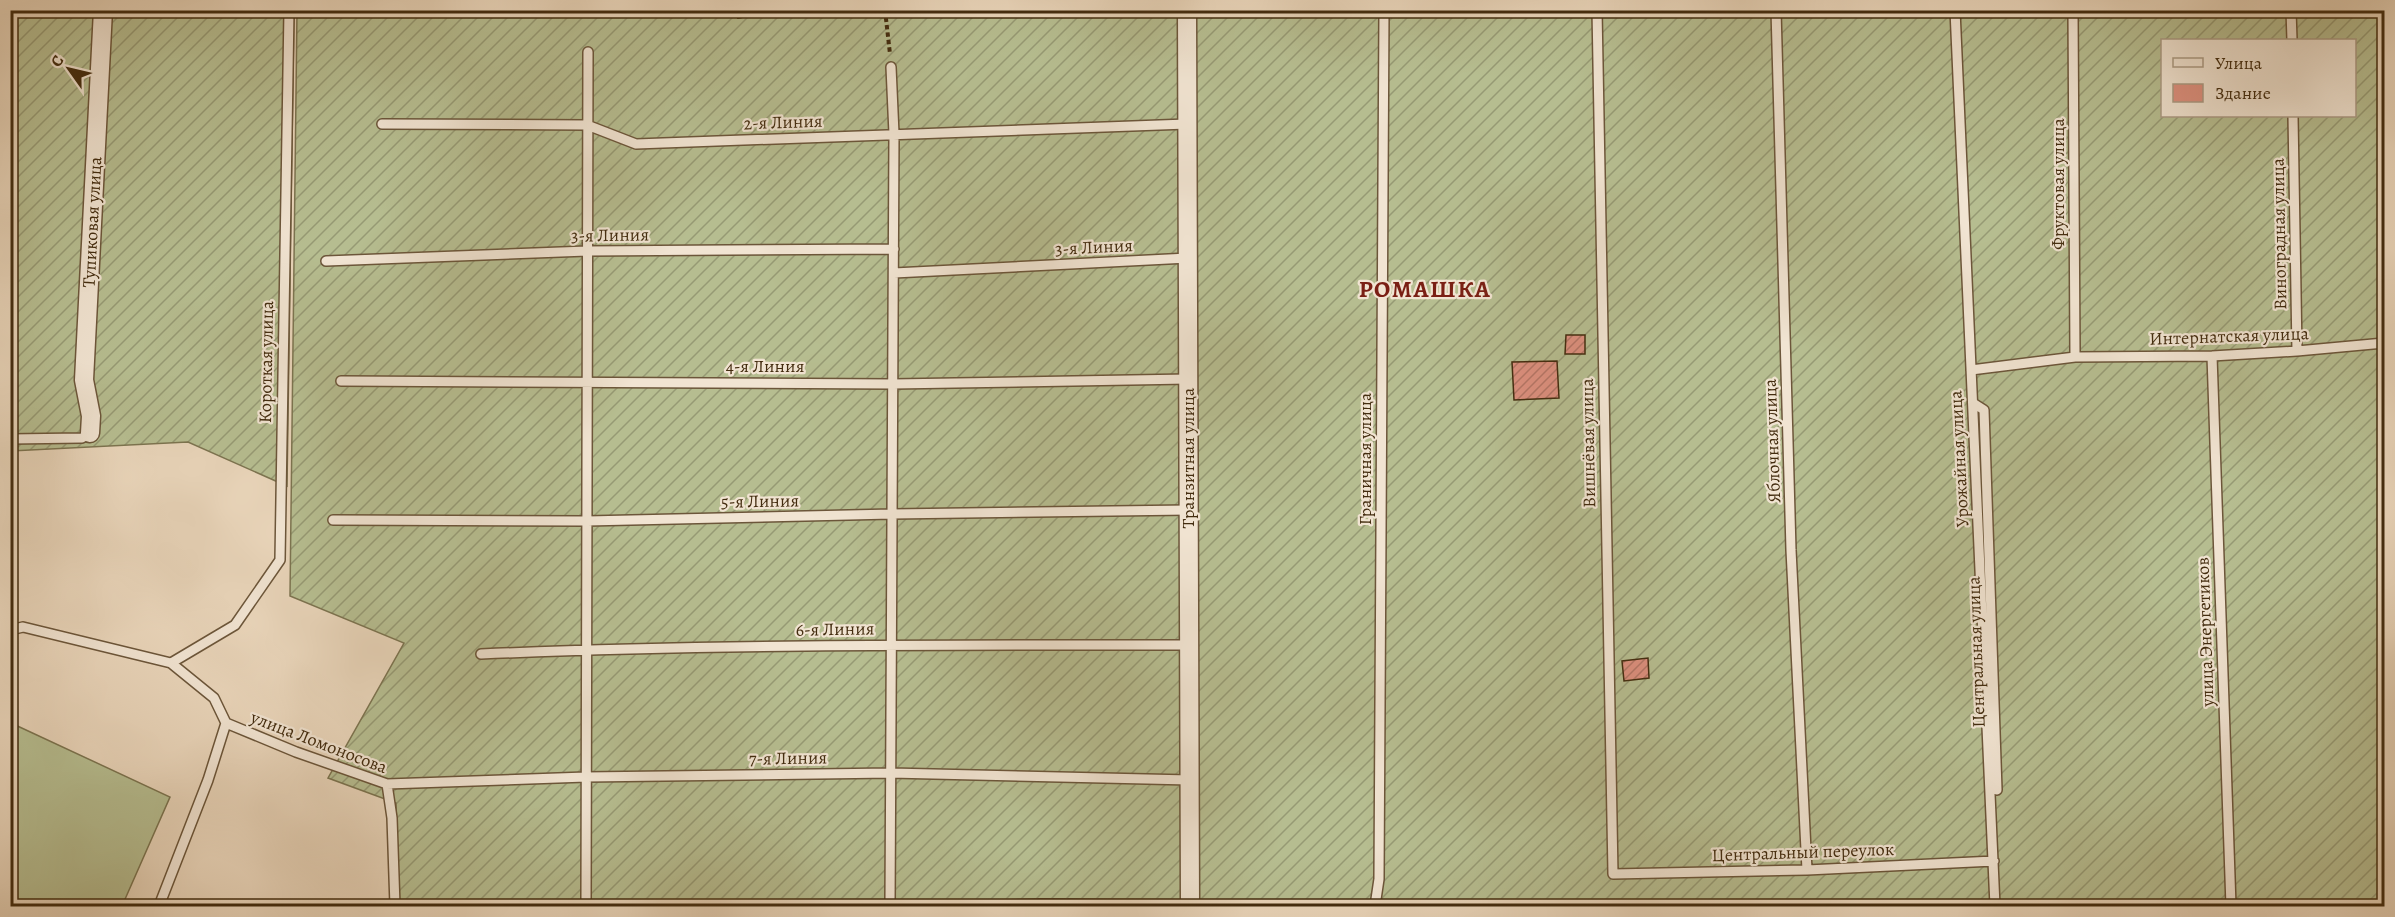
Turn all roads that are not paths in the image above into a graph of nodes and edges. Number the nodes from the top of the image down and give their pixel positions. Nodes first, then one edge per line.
1 (103, 10) edge
2 (289, 10) edge
3 (1187, 10) edge
4 (1384, 10) edge
5 (1597, 10) edge
6 (1776, 10) edge
7 (1955, 10) edge
8 (2073, 10) edge
9 (2291, 10) edge
10 (2292, 39) edge
11 (588, 52) dead end
12 (891, 67) road end
13 (2293, 117) edge
14 (382, 124) dead end
15 (1188, 124) junction
16 (587, 125) junction
17 (894, 134) junction
18 (894, 249) junction
19 (587, 251) junction
20 (1188, 258) junction
21 (326, 261) dead end
22 (894, 273) junction
23 (2385, 343) edge
24 (2297, 351) junction
25 (2212, 356) junction
26 (2075, 357) junction
27 (1971, 370) junction
28 (1188, 379) junction
29 (341, 381) dead end
30 (587, 381) junction
31 (893, 384) junction
32 (1973, 404) junction
33 (90, 433) joint
34 (10, 439) edge
35 (1189, 510) junction
36 (892, 514) junction
37 (333, 520) dead end
38 (587, 521) junction
39 (10, 630) edge
40 (892, 645) junction
41 (1189, 645) junction
42 (586, 649) junction
43 (481, 654) dead end
44 (171, 663) junction
45 (226, 723) junction
46 (891, 773) junction
47 (586, 777) junction
48 (1190, 780) junction
49 (387, 784) junction
50 (1994, 861) junction
51 (1807, 870) junction
52 (1613, 874) joint
53 (159, 906) edge
54 (395, 906) edge
55 (586, 906) edge
56 (890, 906) edge
57 (977, 906) edge
58 (1190, 906) edge
59 (1375, 906) edge
60 (1995, 906) edge
61 (2001, 906) edge
62 (2231, 906) edge

1 - 33 street, Тупиковая улица
2 - 44 lane, Короткая улица
3 - 15 street, Транзитная улица
4 - 59 lane, Граничная улица
5 - 52 lane, Вишнёвая улица
6 - 51 lane, Яблочная улица
7 - 27 lane, Урожайная улица
8 - 26 lane, Фруктовая улица
9 - 10 lane
11 - 16 lane
12 - 17 lane
13 - 24 lane, Виноградная улица
14 - 16 lane, 2-я Линия
15 - 17 lane, 2-я Линия
15 - 20 street, Транзитная улица
16 - 17 lane, 2-я Линия
16 - 19 lane
17 - 18 lane
18 - 19 lane, 3-я Линия
18 - 22 lane
19 - 21 lane, 3-я Линия
19 - 30 lane
20 - 22 lane, 3-я Линия
20 - 28 street, Транзитная улица
22 - 31 lane
23 - 24 lane, Интернатская улица
24 - 25 lane, Интернатская улица
25 - 26 lane, Интернатская улица
25 - 62 lane, улица Энергетиков
26 - 27 lane, Интернатская улица
27 - 32 lane, Урожайная улица
28 - 31 lane, 4-я Линия
28 - 35 street, Транзитная улица
29 - 30 lane, 4-я Линия
30 - 31 lane, 4-я Линия
30 - 38 lane
31 - 36 lane
32 - 50 lane, Урожайная улица
32 - 61 lane, Центральная улица
33 - 34 lane
35 - 36 lane, 5-я Линия
35 - 41 street, Транзитная улица
36 - 38 lane, 5-я Линия
36 - 40 lane
37 - 38 lane, 5-я Линия
38 - 42 lane
39 - 44 lane, улица Ломоносова
40 - 41 lane, 6-я Линия
40 - 42 lane, 6-я Линия
40 - 46 lane
41 - 48 street, Транзитная улица
42 - 43 lane, 6-я Линия
42 - 47 lane
44 - 45 lane, улица Ломоносова
45 - 49 lane, улица Ломоносова
45 - 53 lane, улица Ломоносова
46 - 47 lane, 7-я Линия
46 - 48 lane, 7-я Линия
46 - 56 lane
47 - 49 lane, 7-я Линия
47 - 55 lane
48 - 58 street, Транзитная улица
49 - 54 lane, улица Ломоносова
50 - 51 lane, Центральный переулок
50 - 60 lane, Урожайная улица
51 - 52 lane, Центральный переулок
57 - 58 lane

